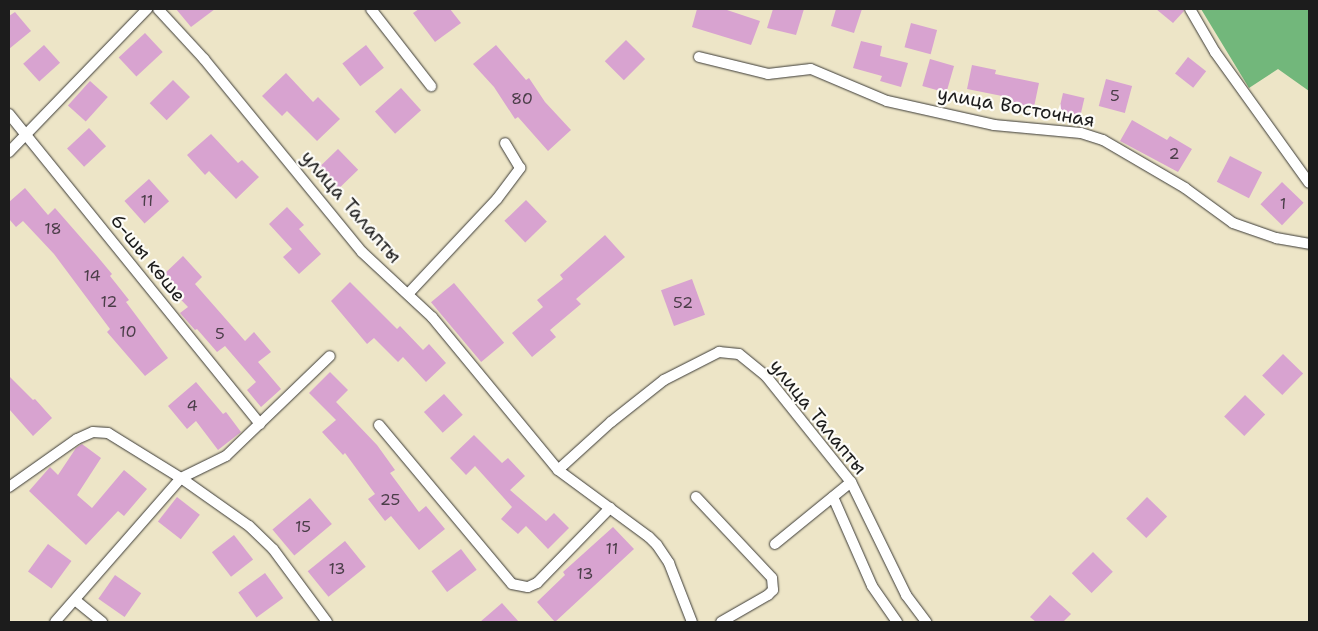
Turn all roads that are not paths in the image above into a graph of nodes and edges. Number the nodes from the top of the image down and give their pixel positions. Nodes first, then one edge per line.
1 (148, 9) edge
2 (158, 9) edge
3 (371, 9) edge
4 (1190, 9) edge
5 (699, 58) dead end
6 (430, 86) dead end
7 (9, 114) edge
8 (26, 135) junction
9 (505, 143) dead end
10 (9, 152) edge
11 (1309, 183) edge
12 (1309, 244) edge
13 (408, 294) junction
14 (330, 356) dead end
15 (260, 424) junction
16 (379, 425) dead end
17 (558, 470) junction
18 (181, 478) junction
19 (851, 482) junction
20 (9, 486) edge
21 (696, 497) dead end
22 (833, 497) junction
23 (610, 508) junction
24 (775, 544) dead end
25 (75, 600) junction
26 (55, 622) edge
27 (102, 622) edge
28 (328, 622) edge
29 (692, 622) edge
30 (721, 622) edge
31 (897, 622) edge
32 (926, 622) edge

1 - 8 street
2 - 13 street, улица Талапты
3 - 6 street
4 - 11 street
5 - 12 street, улица Восточная
7 - 8 street, 6-шы көше
8 - 10 street
8 - 15 street, 6-шы көше
9 - 13 street
13 - 17 street, улица Талапты
14 - 15 street
15 - 18 street
16 - 23 street
17 - 19 street, улица Талапты
17 - 23 street, улица Талапты
18 - 20 street
18 - 25 street
18 - 28 street
19 - 22 street
19 - 32 street, улица Талапты
21 - 30 street
22 - 24 street
22 - 31 street
23 - 29 street, улица Талапты
25 - 26 street
25 - 27 street

